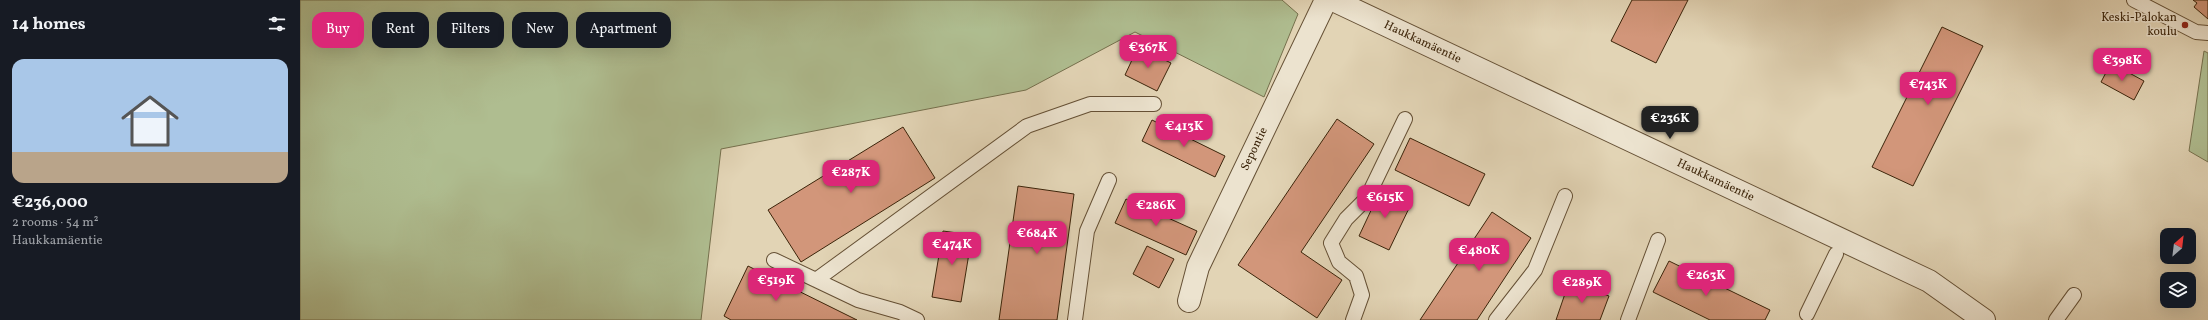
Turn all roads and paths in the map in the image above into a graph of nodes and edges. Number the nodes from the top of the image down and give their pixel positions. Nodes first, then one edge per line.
1 (1326, 0) edge
2 (1333, 0) edge
3 (2135, 0) edge
4 (2208, 33) edge
5 (1154, 104) dead end
6 (1405, 119) dead end
7 (1109, 180) dead end
8 (1565, 196) dead end
9 (1658, 240) dead end
10 (1836, 254) dead end
11 (774, 260) dead end
12 (816, 280) junction
13 (2074, 295) dead end
14 (1190, 301) dead end
15 (1807, 314) dead end
16 (917, 320) edge
17 (1075, 320) edge
18 (1352, 320) edge
19 (1496, 320) edge
20 (1628, 320) edge
21 (1984, 320) edge
22 (2056, 320) edge

1 - 14 street, Sepontie
2 - 21 street, Haukkamäentie
3 - 4 lane
5 - 12 lane
6 - 18 lane
7 - 17 lane
8 - 19 lane
9 - 20 lane
10 - 15 lane
11 - 12 lane
12 - 16 lane
13 - 22 lane

